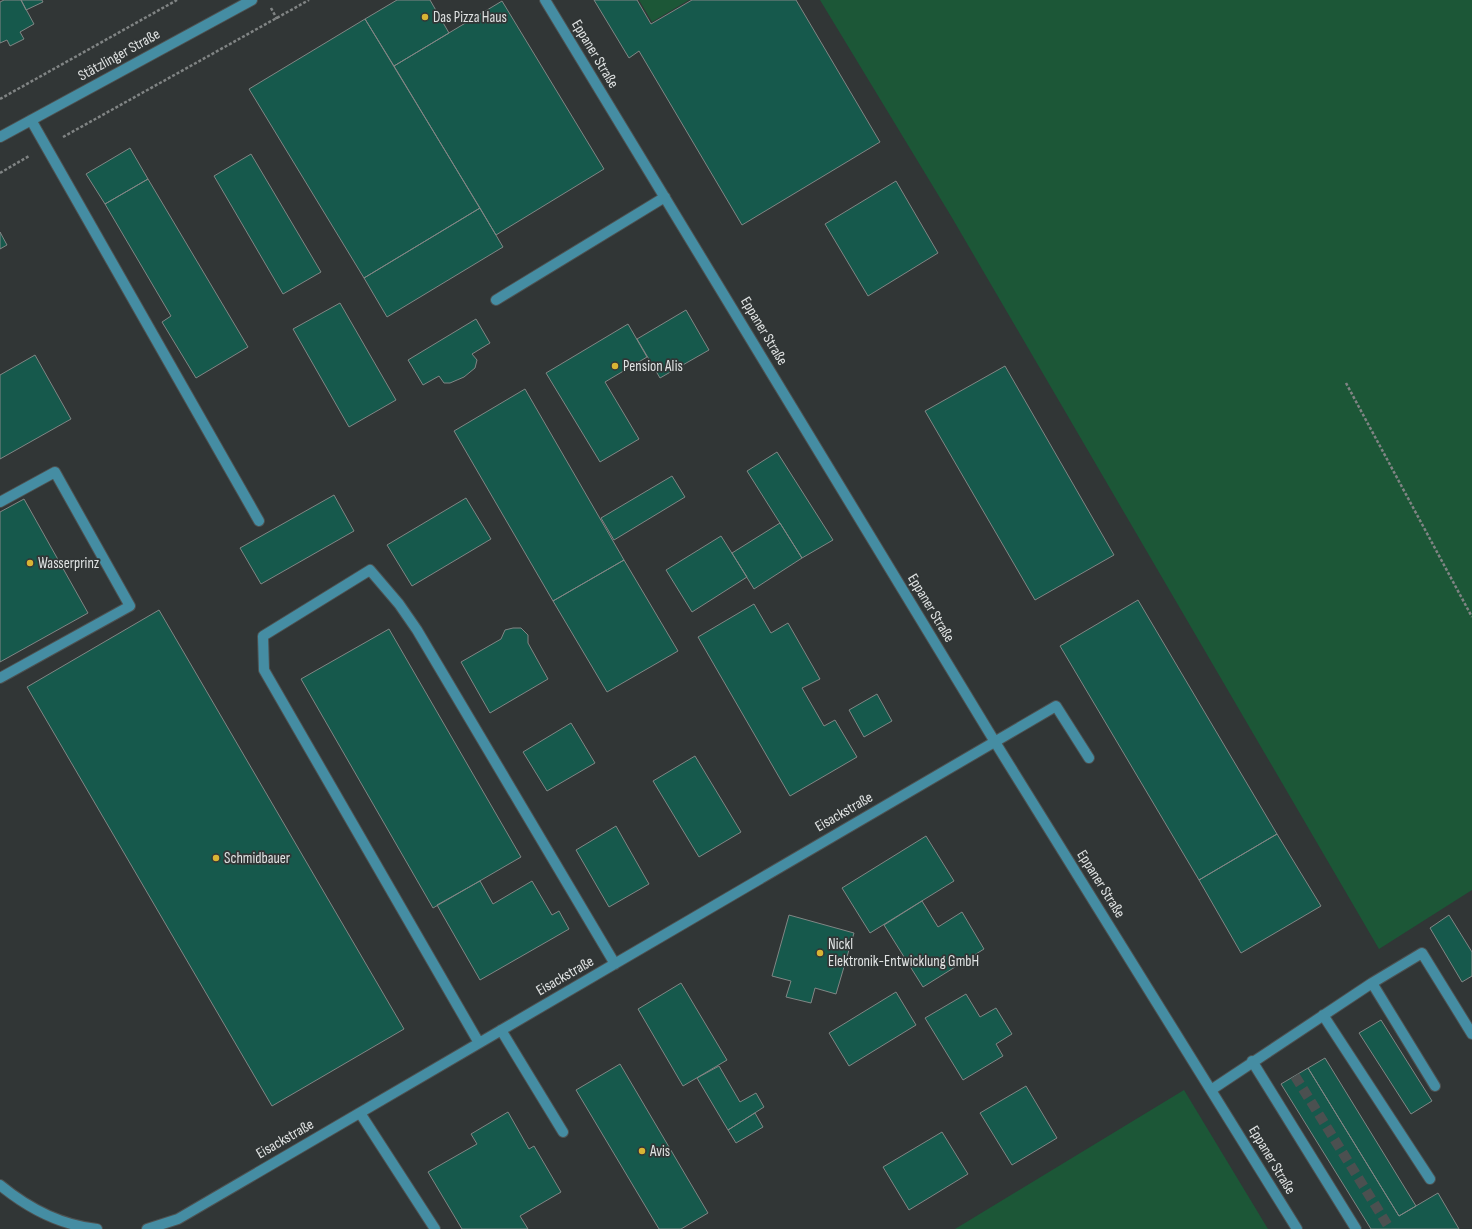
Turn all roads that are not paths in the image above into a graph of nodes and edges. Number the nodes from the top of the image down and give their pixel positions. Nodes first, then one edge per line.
1 (252, 0) edge
2 (545, 0) edge
3 (30, 120) junction
4 (0, 137) edge
5 (665, 197) junction
6 (496, 300) dead end
7 (0, 502) edge
8 (259, 520) dead end
9 (0, 678) edge
10 (995, 742) junction
11 (1088, 758) dead end
12 (615, 964) junction
13 (1372, 983) junction
14 (1323, 1015) junction
15 (501, 1030) junction
16 (1472, 1034) edge
17 (479, 1043) junction
18 (1252, 1061) junction
19 (1435, 1086) dead end
20 (1212, 1090) junction
21 (360, 1113) junction
22 (563, 1132) dead end
23 (1430, 1179) dead end
24 (0, 1185) edge
25 (97, 1229) edge
26 (147, 1229) edge
27 (435, 1229) edge
28 (1297, 1229) edge
29 (1356, 1229) edge

1 - 3 street, Stätzlinger Straße
2 - 5 street, Eppaner Straße
3 - 4 street, Stätzlinger Straße
3 - 8 street
5 - 6 street
5 - 10 street, Eppaner Straße
7 - 9 street
10 - 11 street, Eisackstraße
10 - 12 street, Eisackstraße
10 - 20 street, Eppaner Straße
12 - 15 street, Eisackstraße
12 - 17 street
13 - 14 street
13 - 16 street
13 - 19 street
14 - 18 street
14 - 23 street
15 - 17 street, Eisackstraße
15 - 22 street
17 - 21 street, Eisackstraße
18 - 20 street
18 - 29 street
20 - 28 street, Eppaner Straße
21 - 26 street, Eisackstraße
21 - 27 street
24 - 25 street

